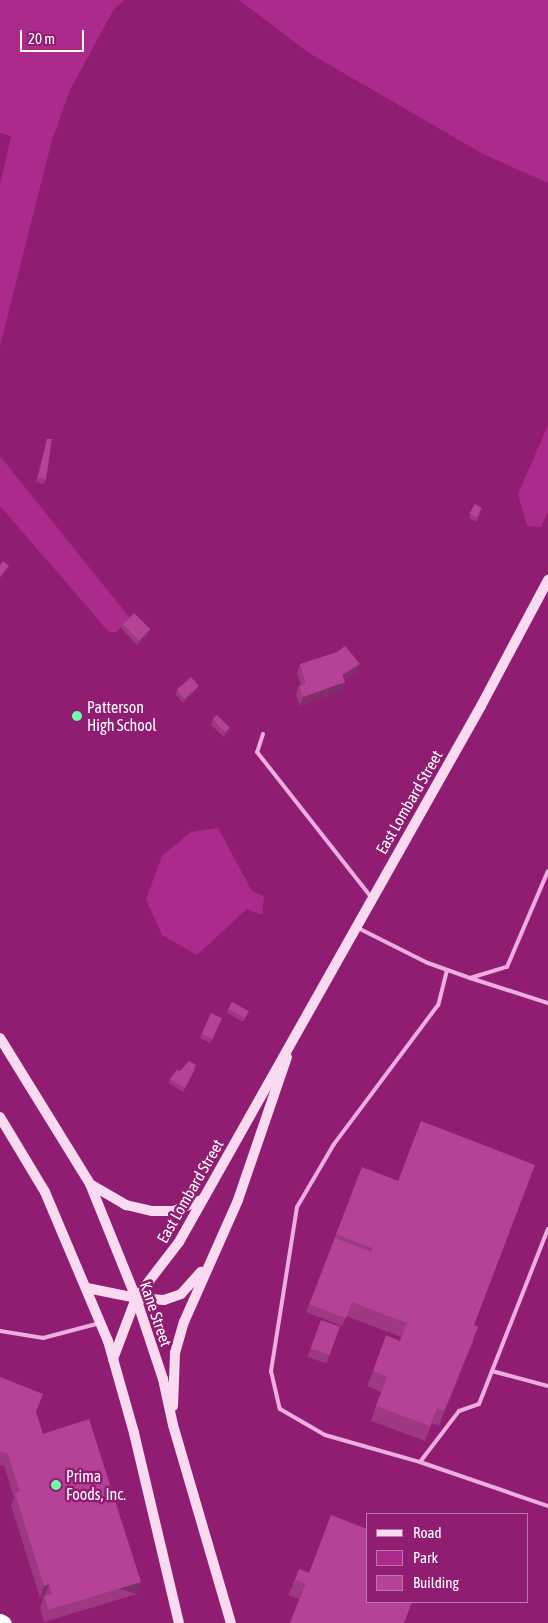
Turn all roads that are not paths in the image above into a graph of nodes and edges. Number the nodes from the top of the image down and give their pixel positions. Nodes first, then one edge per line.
1 (548, 580) edge
2 (263, 734) dead end
3 (548, 871) edge
4 (372, 898) junction
5 (356, 927) junction
6 (447, 970) junction
7 (470, 978) junction
8 (548, 1003) edge
9 (294, 1036) junction
10 (0, 1038) edge
11 (0, 1117) edge
12 (90, 1184) junction
13 (203, 1199) junction
14 (548, 1229) edge
15 (212, 1254) junction
16 (86, 1288) junction
17 (136, 1298) junction
18 (101, 1323) junction
19 (0, 1331) edge
20 (113, 1359) junction
21 (492, 1371) junction
22 (548, 1386) edge
23 (173, 1424) junction
24 (420, 1462) junction
25 (548, 1506) edge
26 (0, 1621) edge
27 (4, 1623) edge
28 (179, 1623) edge
29 (231, 1623) edge

1 - 4 main road, East Lombard Street
2 - 4 lane
3 - 7 lane
4 - 5 main road, East Lombard Street
5 - 6 lane
5 - 9 main road, East Lombard Street
6 - 7 lane
6 - 24 lane
7 - 8 lane
9 - 13 main road, East Lombard Street
9 - 15 main road, East Lombard Street
10 - 12 main road, Kane Street
11 - 16 main road
12 - 13 main road
12 - 17 main road, Kane Street
13 - 17 main road, East Lombard Street
14 - 21 lane
15 - 17 main road
15 - 23 main road
16 - 17 main road
16 - 18 main road
17 - 20 main road, East Lombard Street
17 - 23 main road, Kane Street
18 - 19 lane
18 - 20 main road
20 - 28 main road
21 - 22 lane
21 - 24 lane
23 - 29 main road, Kane Street
24 - 25 lane
26 - 27 highway

